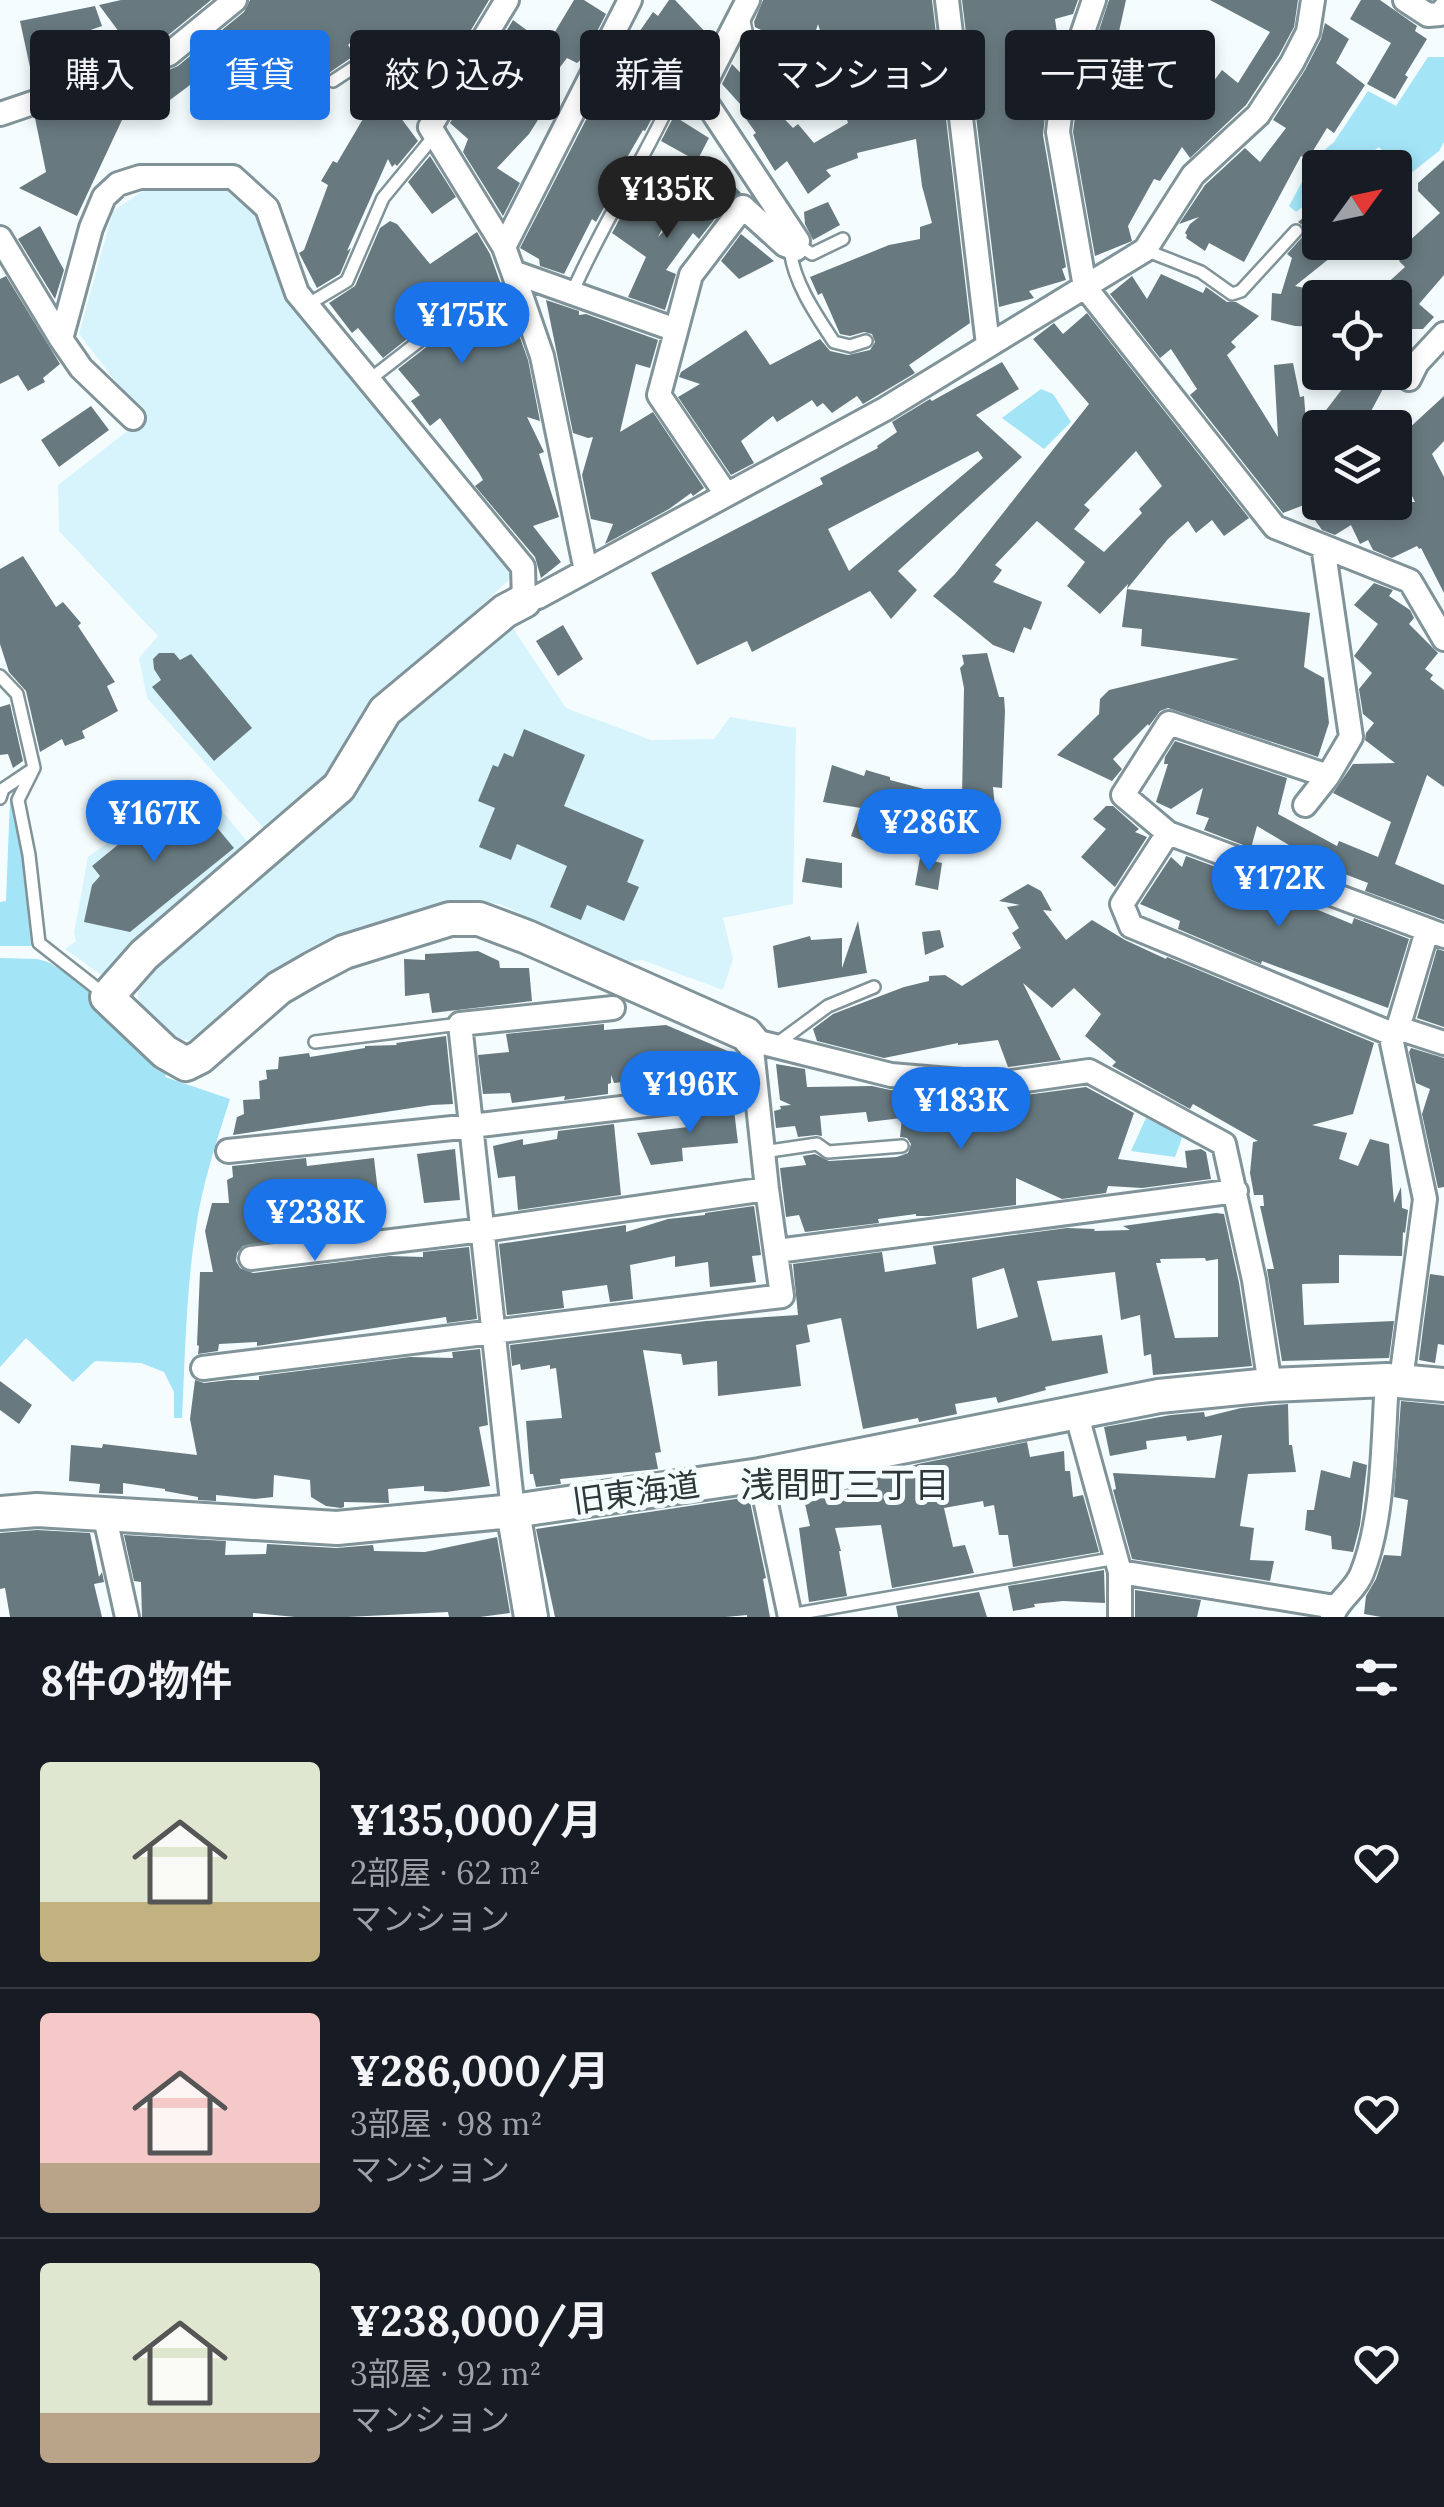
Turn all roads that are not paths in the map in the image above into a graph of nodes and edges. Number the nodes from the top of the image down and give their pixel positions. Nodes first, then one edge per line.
1 (508, 0) edge
2 (630, 0) edge
3 (946, 0) edge
4 (1094, 0) edge
5 (1313, 0) edge
6 (1405, 0) edge
7 (229, 2) edge
8 (745, 6) edge
9 (1444, 9) edge
10 (489, 30) edge
11 (350, 70) edge
12 (333, 81) dead end
13 (0, 114) edge
14 (434, 120) edge
15 (662, 120) edge
16 (434, 135) junction
17 (1296, 231) dead end
18 (0, 238) edge
19 (843, 239) dead end
20 (794, 246) junction
21 (504, 247) junction
22 (1144, 250) junction
23 (513, 272) junction
24 (1085, 287) junction
25 (572, 294) junction
26 (307, 306) junction
27 (436, 328) dead end
28 (676, 330) junction
29 (1444, 334) edge
30 (62, 339) junction
31 (866, 341) dead end
32 (988, 345) junction
33 (1414, 363) dead end
34 (369, 380) junction
35 (133, 418) dead end
36 (726, 494) junction
37 (1323, 546) junction
38 (586, 571) junction
39 (524, 602) junction
40 (1444, 639) edge
41 (0, 676) edge
42 (17, 694) junction
43 (0, 700) edge
44 (34, 768) junction
45 (1328, 776) junction
46 (0, 798) edge
47 (1305, 805) dead end
48 (1168, 833) junction
49 (1436, 933) edge
50 (874, 987) dead end
51 (107, 997) junction
52 (614, 1008) dead end
53 (460, 1024) junction
54 (1394, 1030) junction
55 (314, 1042) dead end
56 (762, 1043) junction
57 (1444, 1043) edge
58 (755, 1092) junction
59 (472, 1126) junction
60 (902, 1146) dead end
61 (228, 1150) dead end
62 (763, 1152) junction
63 (767, 1189) junction
64 (1236, 1191) junction
65 (483, 1230) junction
66 (777, 1251) junction
67 (250, 1258) dead end
68 (494, 1331) junction
69 (203, 1368) dead end
70 (1394, 1380) junction
71 (1444, 1385) edge
72 (1270, 1386) junction
73 (1076, 1412) junction
74 (760, 1475) junction
75 (513, 1510) junction
76 (0, 1513) edge
77 (104, 1513) junction
78 (1118, 1565) junction
79 (1333, 1612) edge
80 (790, 1616) edge
81 (127, 1617) edge
82 (531, 1617) edge
83 (1120, 1617) edge

1 - 10 street
2 - 21 street
3 - 32 street
4 - 24 street
5 - 22 street
6 - 9 street
7 - 13 street
8 - 20 street
11 - 12 lane
14 - 16 street
15 - 25 lane
16 - 21 street
16 - 26 lane
17 - 22 lane
18 - 30 street
19 - 20 lane
20 - 28 street
20 - 31 lane
21 - 23 street
22 - 24 street
23 - 25 street
23 - 38 street
24 - 32 street
24 - 37 street
25 - 28 street
26 - 30 street
26 - 34 street
27 - 34 lane
28 - 36 street
29 - 33 street
30 - 35 street
32 - 36 street
34 - 39 street
36 - 38 street
37 - 40 street
37 - 45 street
38 - 39 street
39 - 51 street
41 - 42 lane
42 - 43 lane
42 - 44 lane
44 - 46 lane
44 - 51 lane
45 - 47 street
45 - 48 street
48 - 49 street
48 - 54 street
49 - 54 street
50 - 56 lane
51 - 56 street
52 - 53 street
53 - 55 lane
53 - 59 street
54 - 57 street
54 - 70 street
56 - 58 street
56 - 64 street
58 - 59 street
58 - 62 street
59 - 61 street
59 - 65 street
60 - 62 lane
62 - 63 street
63 - 65 street
63 - 66 street
64 - 66 street
64 - 72 street
65 - 67 street
65 - 68 street
66 - 68 street
68 - 69 street
68 - 75 street
70 - 71 street, 旧東海道
70 - 72 street, 旧東海道
70 - 79 street
72 - 73 street, 旧東海道
73 - 74 street, 旧東海道
73 - 78 street
74 - 75 street, 旧東海道
74 - 80 street
75 - 77 street, 旧東海道
75 - 82 street
76 - 77 street, 旧東海道
77 - 81 street
78 - 79 street
78 - 80 lane
78 - 83 street

